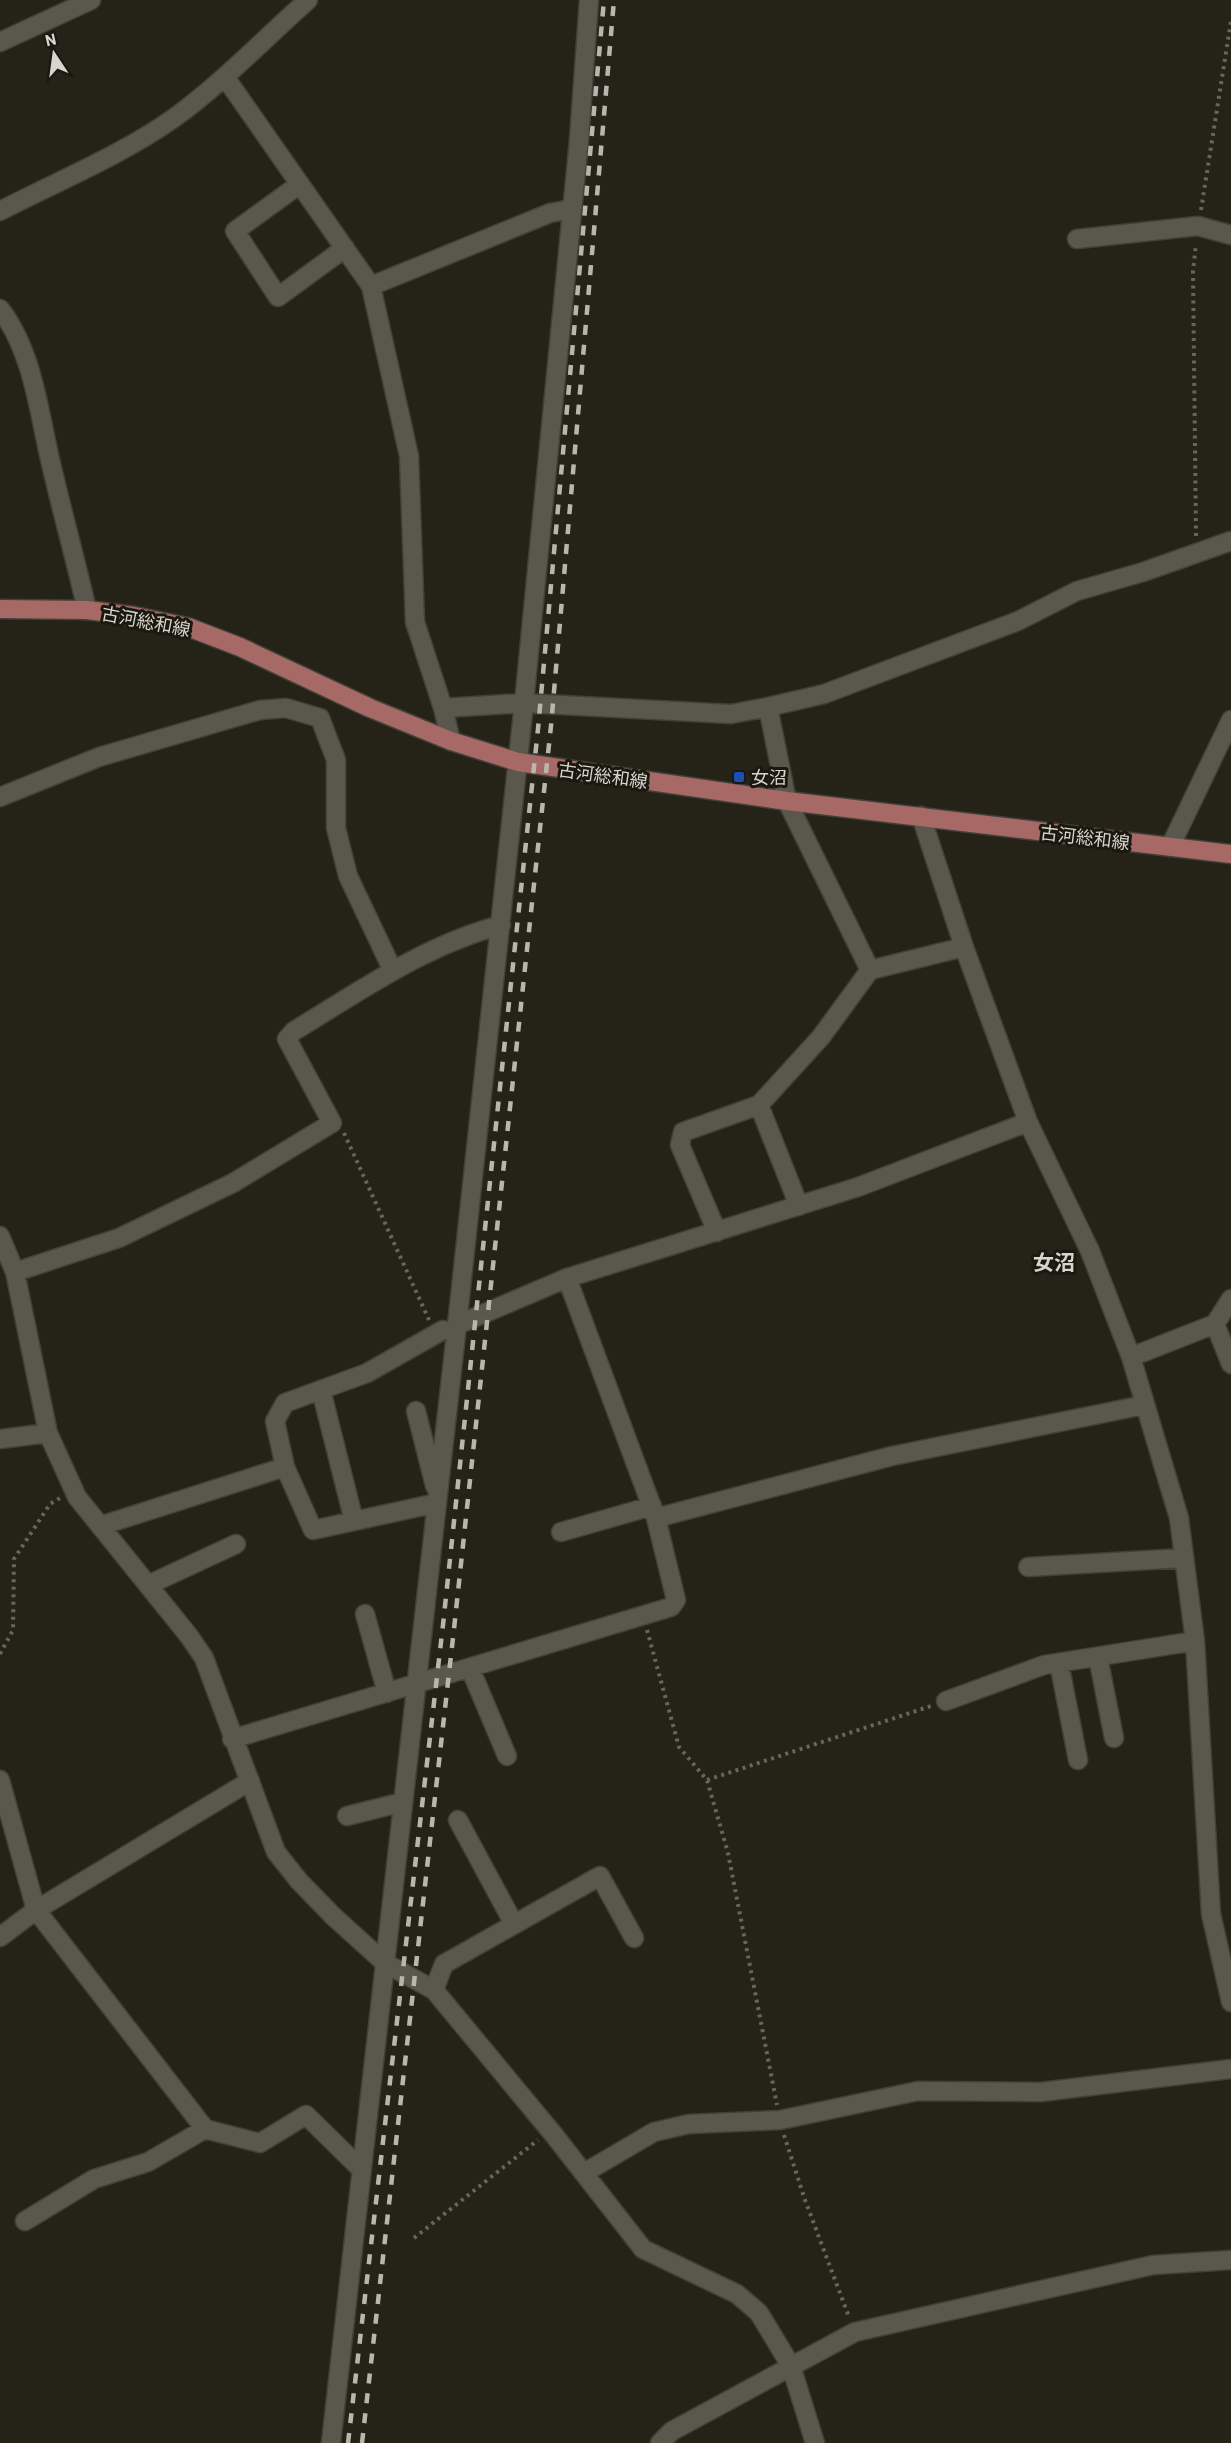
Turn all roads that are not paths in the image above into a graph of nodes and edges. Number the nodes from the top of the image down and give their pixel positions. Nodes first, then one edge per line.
1 (91, 0) edge
2 (308, 0) edge
3 (589, 0) edge
4 (0, 42) edge
5 (225, 77) junction
6 (300, 184) junction
7 (571, 208) junction
8 (0, 211) edge
9 (1231, 235) edge
10 (1077, 239) dead end
11 (345, 248) junction
12 (370, 286) junction
13 (0, 309) edge
14 (1231, 541) edge
15 (0, 609) edge
16 (87, 610) junction
17 (524, 703) junction
18 (768, 707) junction
19 (443, 708) junction
20 (1231, 720) edge
21 (451, 741) junction
22 (518, 762) junction
23 (0, 798) edge
24 (787, 801) junction
25 (921, 816) junction
26 (1170, 847) junction
27 (1231, 855) edge
28 (501, 925) junction
29 (964, 947) junction
30 (870, 970) junction
31 (393, 971) junction
32 (759, 1105) junction
33 (1028, 1122) junction
34 (799, 1206) junction
35 (717, 1232) junction
36 (0, 1236) edge
37 (15, 1272) junction
38 (567, 1278) junction
39 (1231, 1299) edge
40 (1215, 1324) junction
41 (450, 1327) junction
42 (1131, 1357) junction
43 (1231, 1364) edge
44 (321, 1390) junction
45 (1144, 1405) junction
46 (416, 1412) dead end
47 (48, 1433) junction
48 (0, 1439) edge
49 (285, 1467) junction
50 (438, 1500) junction
51 (654, 1512) junction
52 (354, 1521) junction
53 (100, 1526) junction
54 (561, 1532) dead end
55 (236, 1544) dead end
56 (1184, 1558) junction
57 (1028, 1567) dead end
58 (148, 1585) junction
59 (365, 1614) dead end
60 (1195, 1641) junction
61 (1098, 1657) junction
62 (1059, 1663) junction
63 (470, 1668) junction
64 (417, 1684) junction
65 (387, 1693) junction
66 (946, 1701) road end
67 (1114, 1738) dead end
68 (232, 1739) junction
69 (507, 1756) dead end
70 (1078, 1760) dead end
71 (0, 1780) edge
72 (250, 1781) junction
73 (404, 1802) junction
74 (4, 1810) edge
75 (347, 1816) dead end
76 (458, 1820) dead end
77 (36, 1910) junction
78 (514, 1924) junction
79 (0, 1937) edge
80 (634, 1938) dead end
81 (385, 1963) junction
82 (434, 1990) junction
83 (1231, 2002) edge
84 (1231, 2069) edge
85 (205, 2129) junction
86 (362, 2170) junction
87 (584, 2173) junction
88 (25, 2221) dead end
89 (1231, 2260) edge
90 (791, 2366) junction
91 (331, 2443) edge
92 (660, 2443) edge
93 (815, 2443) edge

1 - 4 street
2 - 5 street
3 - 7 street
5 - 6 street
5 - 8 street
6 - 11 street
6 - 11 street
7 - 12 street
7 - 17 street
9 - 10 street
11 - 12 street
12 - 19 street
13 - 16 street
14 - 18 street
15 - 16 main road, 古河総和線
16 - 21 main road, 古河総和線
17 - 18 street
17 - 19 street
17 - 22 street
18 - 24 street
19 - 21 street
20 - 26 street
21 - 22 main road, 古河総和線
22 - 24 main road, 古河総和線
22 - 28 street
23 - 31 street
24 - 25 main road, 古河総和線
24 - 30 street
25 - 26 main road, 古河総和線
25 - 29 street
26 - 27 main road, 古河総和線
28 - 31 street
28 - 41 street
29 - 30 street
29 - 33 street
30 - 32 street
31 - 37 street
32 - 34 street
32 - 35 street
33 - 34 street
33 - 42 street
34 - 35 street
35 - 38 street
36 - 37 street
37 - 47 street
38 - 41 street
38 - 51 street
39 - 40 street
40 - 42 street
40 - 43 street
41 - 44 street
41 - 50 street
42 - 45 street
44 - 49 street
44 - 52 street
45 - 51 street
45 - 56 street
46 - 50 street
47 - 48 street
47 - 53 street
49 - 52 street
49 - 53 street
50 - 52 street
50 - 64 street
51 - 54 street
51 - 63 street
53 - 58 street
55 - 58 street
56 - 57 street
56 - 60 street
58 - 68 street
59 - 65 street
60 - 61 street
60 - 83 street
61 - 62 street
61 - 67 street
62 - 66 street
62 - 70 street
63 - 64 street
63 - 69 street
64 - 65 street
64 - 73 street
65 - 68 street
68 - 72 street
71 - 74 street
72 - 77 street
72 - 81 street
73 - 75 street
73 - 81 street
74 - 77 street
76 - 78 street
77 - 79 street
77 - 85 street
78 - 80 street
78 - 82 street
81 - 82 street
81 - 86 street
82 - 87 street
84 - 87 street
85 - 86 street
85 - 88 street
86 - 91 street
87 - 90 street
89 - 90 street
90 - 92 street
90 - 93 street

